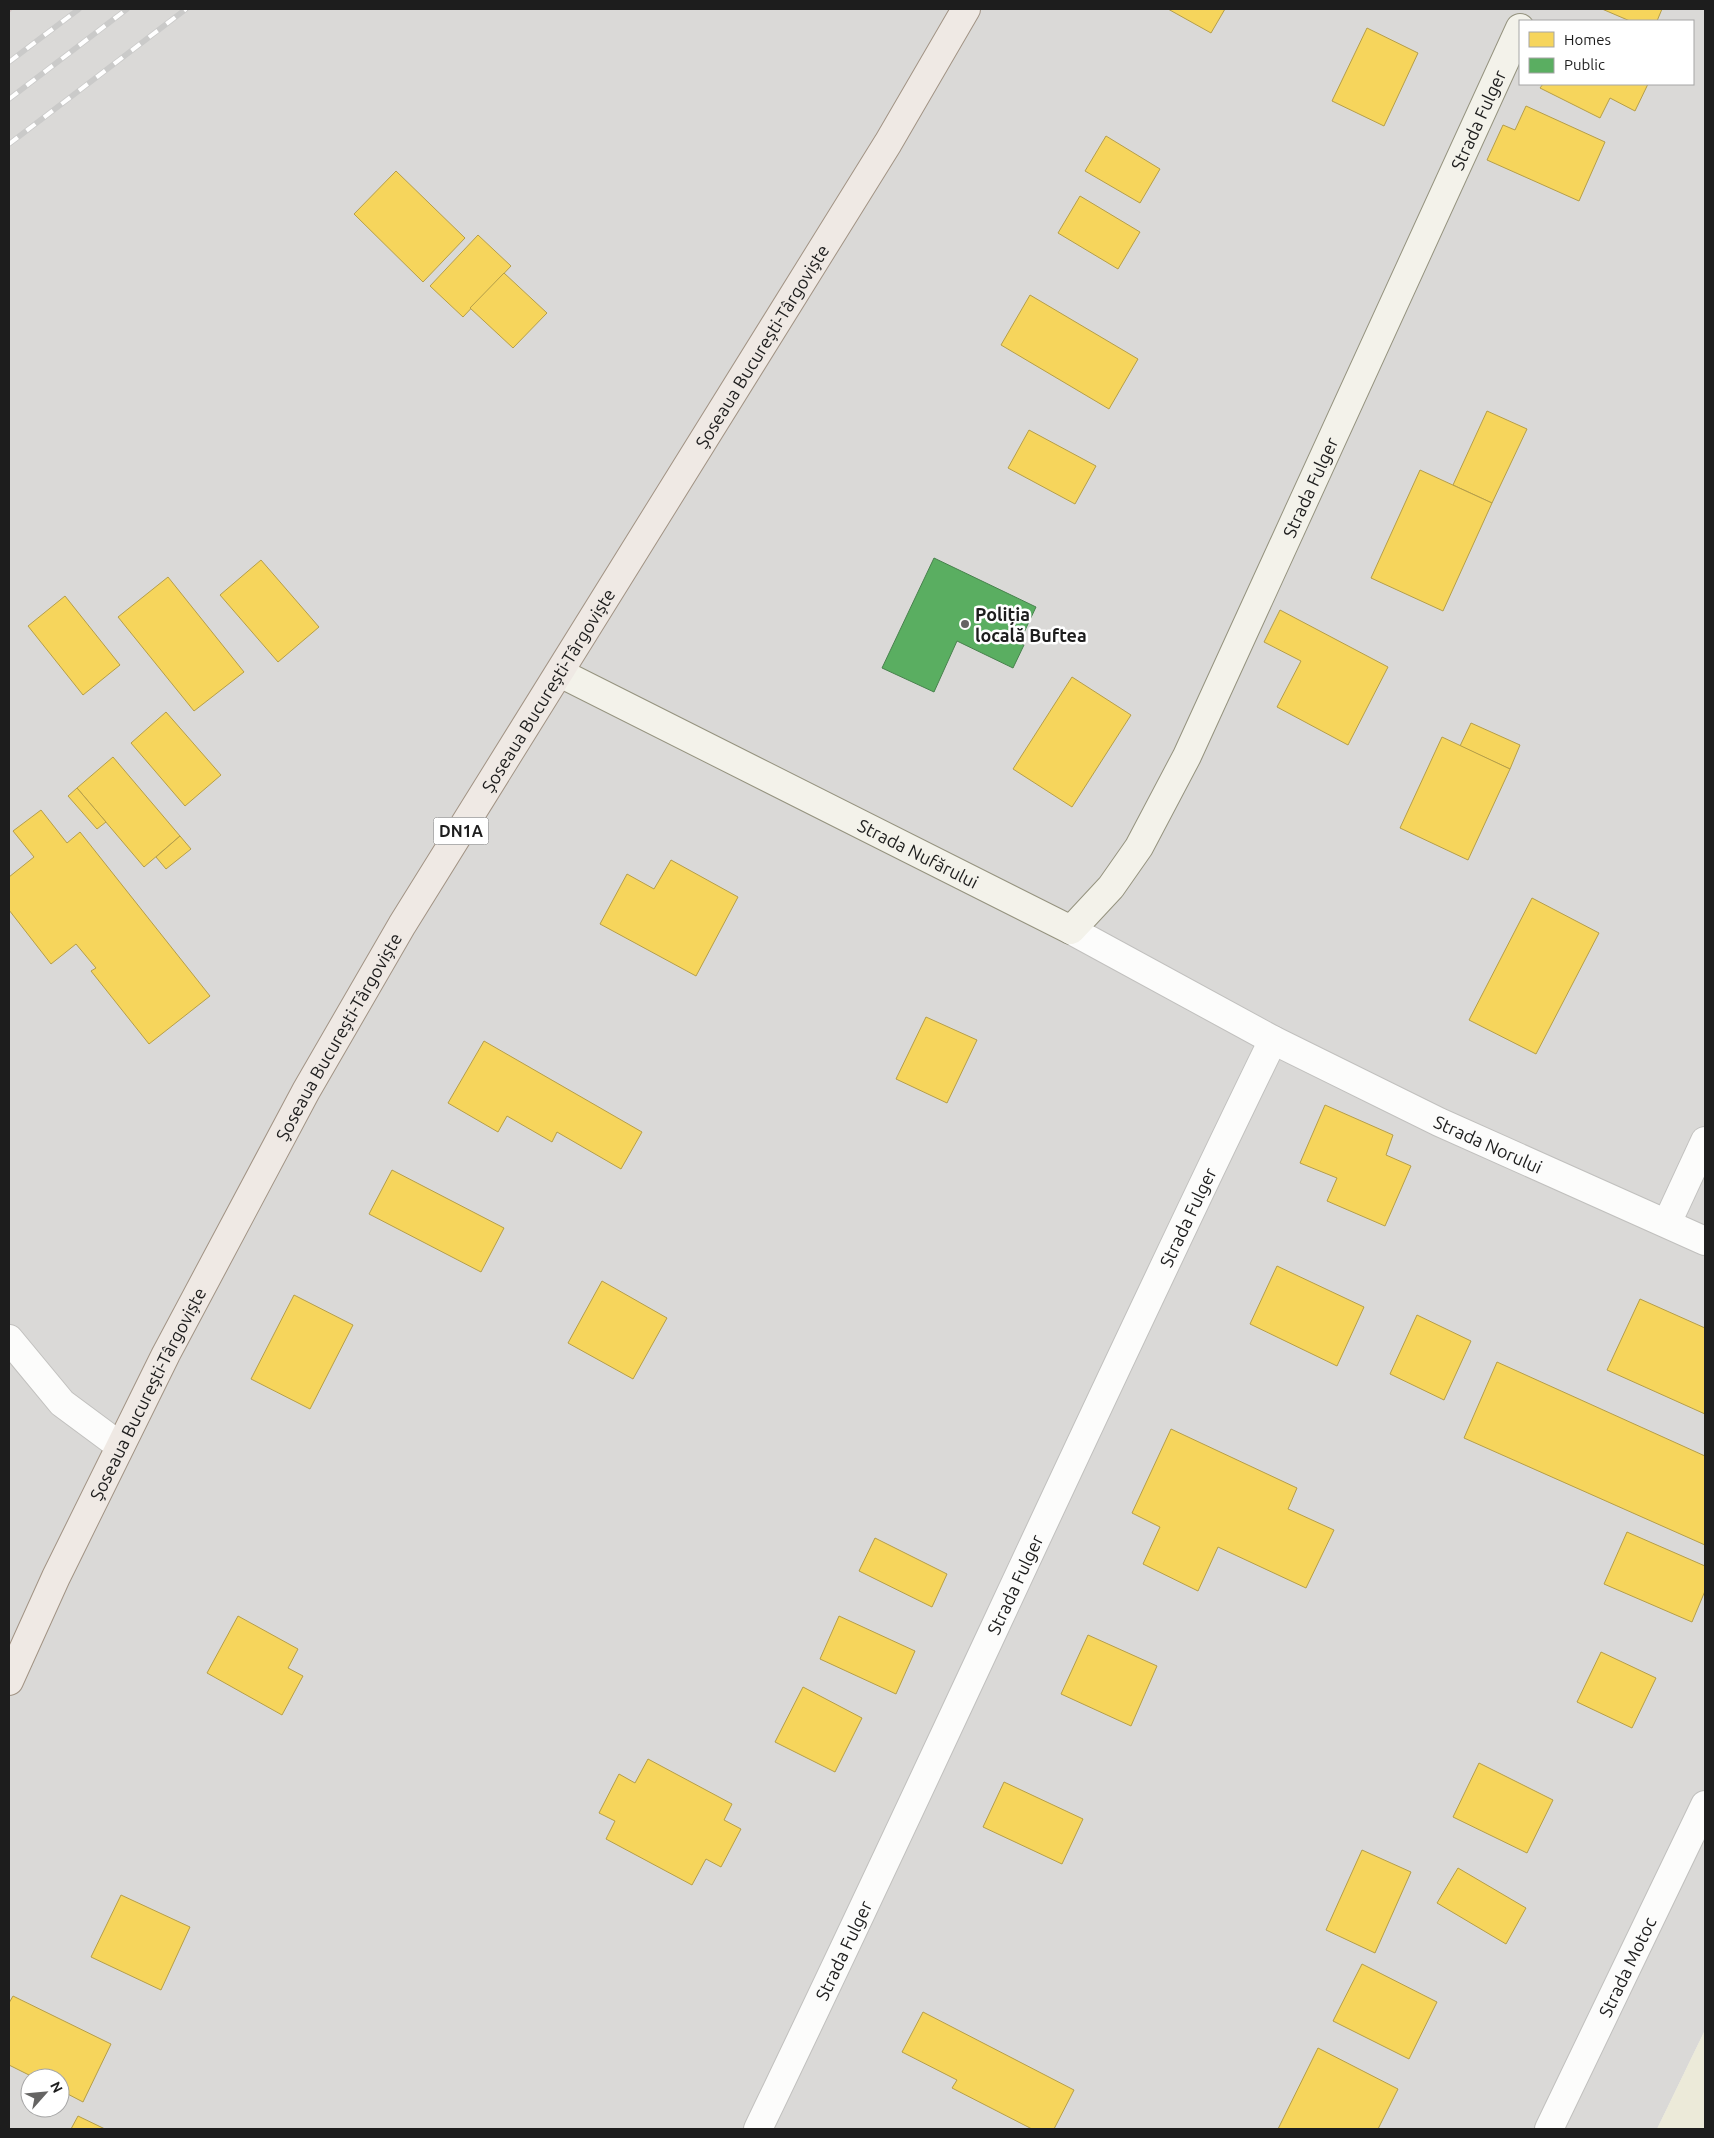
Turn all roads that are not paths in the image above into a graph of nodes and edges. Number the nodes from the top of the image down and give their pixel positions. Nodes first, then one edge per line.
1 (966, 9) edge
2 (1519, 30) edge
3 (560, 673) junction
4 (1071, 930) junction
5 (1273, 1040) junction
6 (1705, 1141) edge
7 (1667, 1223) junction
8 (1705, 1241) edge
9 (9, 1339) edge
10 (120, 1446) junction
11 (9, 1681) edge
12 (1705, 1805) edge
13 (758, 2129) edge
14 (1549, 2129) edge

1 - 3 main road, Șoseaua București-Târgoviște / DN1A
2 - 4 street, Strada Fulger
3 - 4 street, Strada Nufărului
3 - 10 main road, Șoseaua București-Târgoviște / DN1A
4 - 5 street, Strada Nufărului
5 - 7 street, Strada Norului
5 - 13 street, Strada Fulger
6 - 7 street
7 - 8 street, Strada Norului
9 - 10 street
10 - 11 main road, Șoseaua București-Târgoviște / DN1A
12 - 14 street, Strada Motoc

